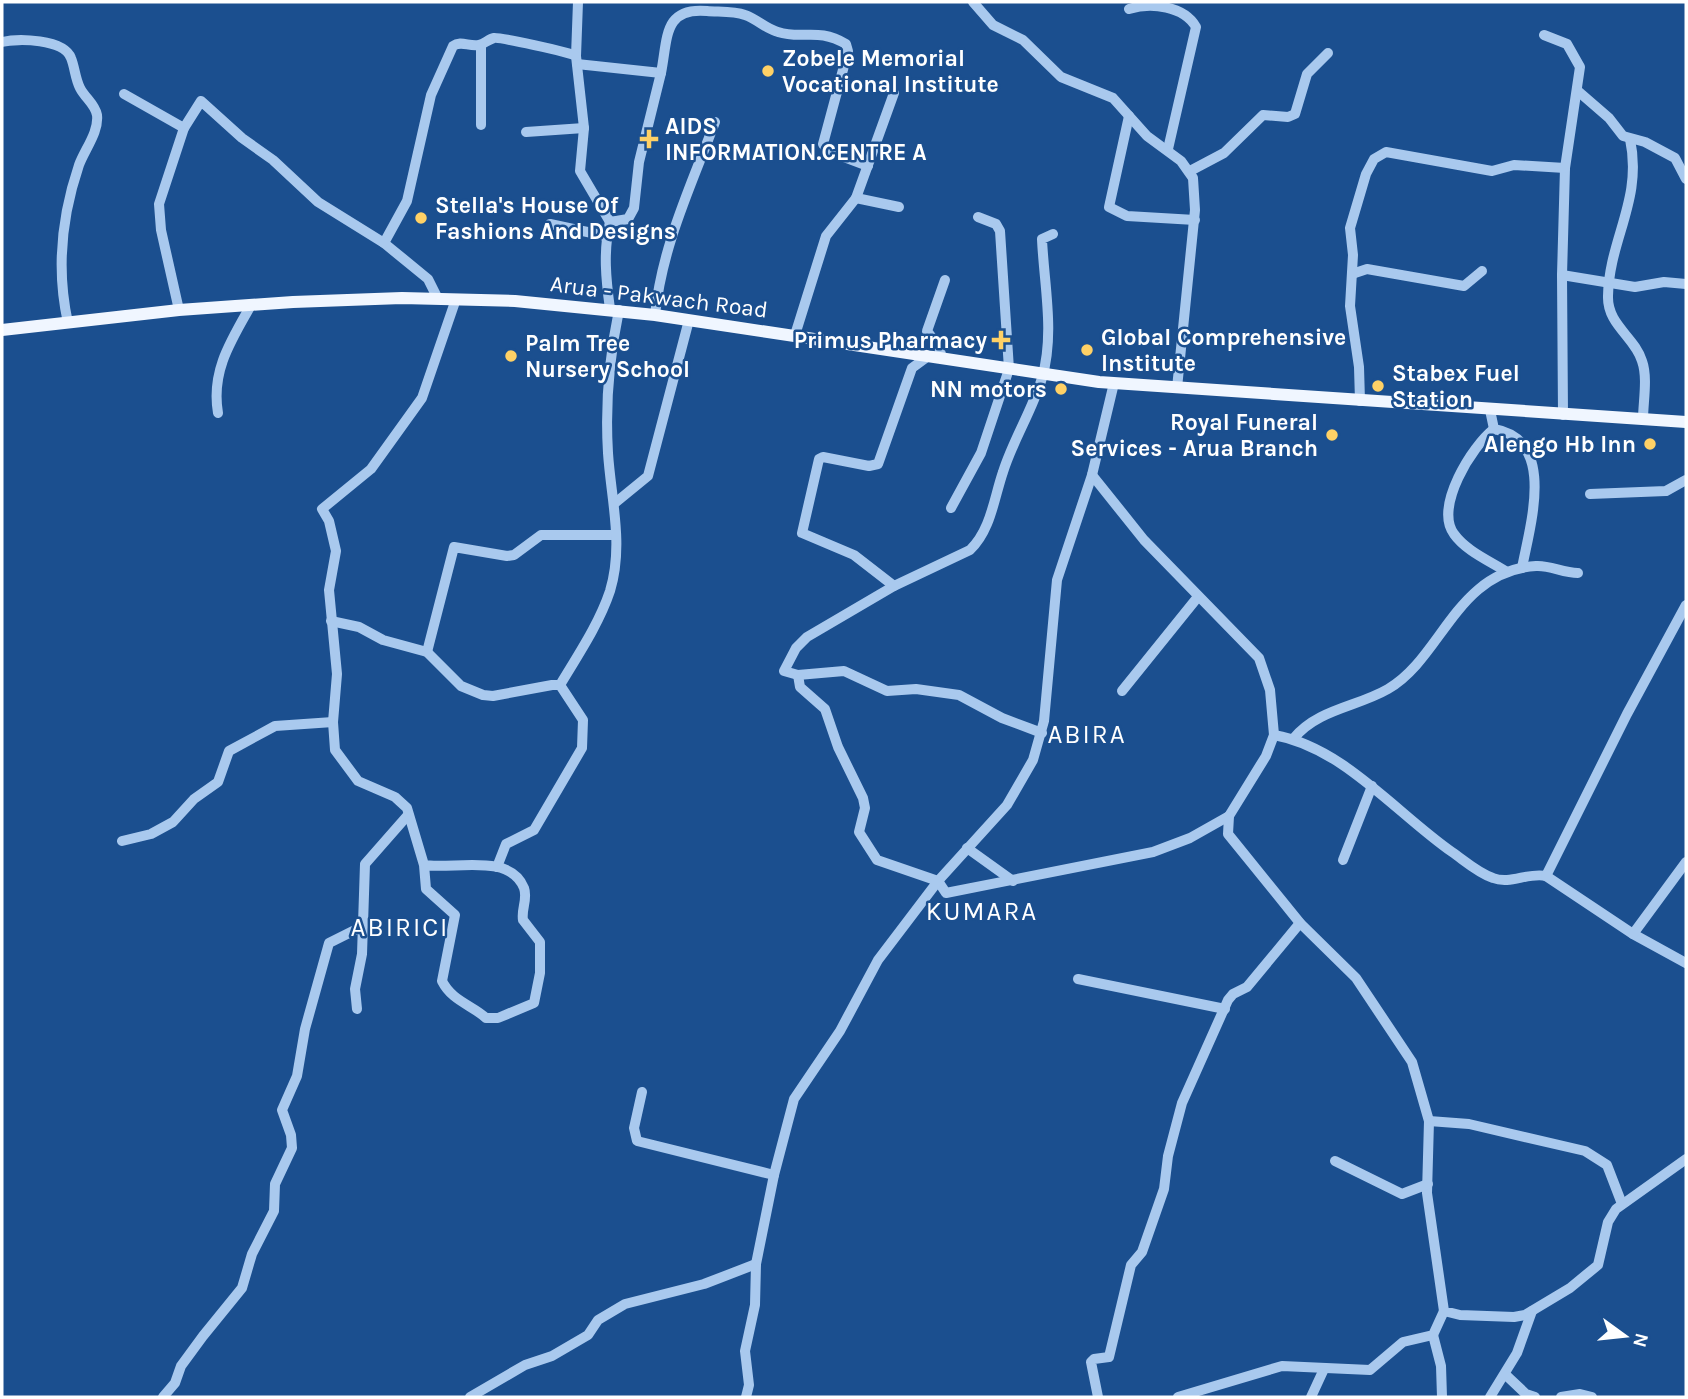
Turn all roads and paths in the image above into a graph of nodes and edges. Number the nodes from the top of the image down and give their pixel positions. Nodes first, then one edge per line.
1 (578, 2) edge
2 (973, 2) edge
3 (1129, 9) dead end
4 (1544, 35) dead end
5 (2, 42) edge
6 (481, 45) junction
7 (1328, 53) dead end
8 (576, 60) junction
9 (661, 73) junction
10 (1578, 92) junction
11 (894, 93) dead end
12 (124, 94) dead end
13 (1129, 116) junction
14 (715, 122) dead end
15 (481, 125) dead end
16 (184, 128) junction
17 (584, 128) junction
18 (526, 132) dead end
19 (1630, 139) junction
20 (1168, 149) junction
21 (868, 166) junction
22 (1565, 168) junction
23 (1191, 171) junction
24 (1686, 179) edge
25 (856, 198) junction
26 (899, 206) dead end
27 (978, 217) dead end
28 (1195, 220) junction
29 (610, 222) junction
30 (550, 223) dead end
31 (1053, 234) dead end
32 (606, 236) junction
33 (384, 243) junction
34 (1482, 271) dead end
35 (1352, 274) junction
36 (1562, 275) junction
37 (945, 280) dead end
38 (1609, 282) junction
39 (1686, 284) edge
40 (438, 299) junction
41 (456, 299) junction
42 (250, 307) junction
43 (179, 310) junction
44 (614, 310) junction
45 (654, 315) junction
46 (689, 320) junction
47 (68, 323) junction
48 (2, 330) edge
49 (794, 335) junction
50 (927, 356) junction
51 (942, 358) junction
52 (1009, 369) junction
53 (1043, 374) junction
54 (1114, 383) junction
55 (1177, 388) junction
56 (1360, 401) junction
57 (1490, 410) junction
58 (218, 413) dead end
59 (1563, 415) junction
60 (1643, 420) junction
61 (1686, 422) edge
62 (1494, 429) junction
63 (1092, 475) junction
64 (1686, 480) edge
65 (1590, 494) dead end
66 (615, 503) junction
67 (951, 508) dead end
68 (615, 535) junction
69 (1522, 568) junction
70 (1507, 572) junction
71 (1578, 573) dead end
72 (894, 586) junction
73 (1196, 598) junction
74 (1686, 605) edge
75 (331, 621) junction
76 (427, 652) junction
77 (798, 675) junction
78 (560, 685) junction
79 (1122, 691) dead end
80 (333, 722) junction
81 (1042, 733) junction
82 (1274, 735) junction
83 (1294, 738) junction
84 (1371, 786) junction
85 (408, 815) junction
86 (1229, 816) junction
87 (122, 841) dead end
88 (967, 848) junction
89 (1343, 860) dead end
90 (1686, 862) edge
91 (424, 865) junction
92 (497, 867) junction
93 (1546, 876) junction
94 (938, 881) junction
95 (1013, 881) junction
96 (1300, 923) junction
97 (363, 926) junction
98 (1633, 934) junction
99 (1686, 964) edge
100 (1078, 979) dead end
101 (357, 1009) dead end
102 (1225, 1009) junction
103 (642, 1092) dead end
104 (1429, 1121) junction
105 (1686, 1159) edge
106 (1335, 1161) dead end
107 (774, 1175) junction
108 (1428, 1184) junction
109 (1622, 1204) junction
110 (756, 1264) junction
111 (1444, 1311) junction
112 (1532, 1311) junction
113 (1433, 1335) junction
114 (1324, 1369) junction
115 (1506, 1375) junction
116 (163, 1397) edge
117 (470, 1397) edge
118 (746, 1397) edge
119 (1098, 1397) edge
120 (1178, 1397) edge
121 (1311, 1397) edge
122 (1442, 1397) edge
123 (1490, 1397) edge
124 (1535, 1397) edge
125 (1561, 1397) edge
126 (1592, 1397) edge

1 - 8 street
2 - 13 street
3 - 20 street
4 - 10 street
5 - 47 street
6 - 8 street
6 - 15 street
6 - 33 street
7 - 23 street
8 - 9 street
8 - 17 street
9 - 21 street
9 - 29 street
10 - 19 street
10 - 22 street
11 - 21 street
12 - 16 street
13 - 20 street
13 - 28 street
14 - 45 street
16 - 33 street
16 - 43 street
17 - 18 street
17 - 29 street
19 - 24 street
19 - 38 street
20 - 23 street
21 - 25 street
22 - 35 street
22 - 36 street
23 - 28 street
25 - 26 street
25 - 49 street
27 - 52 street
28 - 55 street
29 - 32 street
30 - 32 street
31 - 53 street
32 - 44 street
33 - 40 street
34 - 35 street
35 - 56 street
36 - 38 street
36 - 59 street
37 - 51 street
38 - 39 street
38 - 60 street
40 - 41 main road, Arua - Pakwach Road
40 - 42 main road, Arua - Pakwach Road
41 - 44 main road, Arua - Pakwach Road
41 - 75 street
42 - 43 main road, Arua - Pakwach Road
42 - 58 street
43 - 47 main road, Arua - Pakwach Road
44 - 45 main road, Arua - Pakwach Road
44 - 66 street
45 - 46 main road, Arua - Pakwach Road
46 - 49 main road, Arua - Pakwach Road
46 - 66 street
47 - 48 main road, Arua - Pakwach Road
49 - 50 main road, Arua - Pakwach Road
50 - 51 main road, Arua - Pakwach Road
50 - 72 street
51 - 52 main road, Arua - Pakwach Road
52 - 53 main road, Arua - Pakwach Road
52 - 67 street
53 - 54 main road, Arua - Pakwach Road
53 - 72 street
54 - 55 main road, Arua - Pakwach Road
54 - 63 street
55 - 56 main road, Arua - Pakwach Road
56 - 57 main road, Arua - Pakwach Road
57 - 59 main road, Arua - Pakwach Road
57 - 62 street
59 - 60 main road, Arua - Pakwach Road
60 - 61 main road, Arua - Pakwach Road
62 - 69 street
62 - 70 street
63 - 73 street
63 - 81 street
64 - 65 street
66 - 68 street
68 - 76 street
68 - 78 street
69 - 70 street
69 - 71 street
70 - 83 street
72 - 77 street
73 - 79 street
73 - 82 street
74 - 93 street
75 - 76 street
75 - 80 street
76 - 78 street
77 - 81 street
77 - 94 street
78 - 92 street
80 - 85 street
80 - 87 street
81 - 88 street
82 - 83 street
82 - 86 street
83 - 84 street
84 - 89 street
84 - 93 street
85 - 91 street
85 - 97 street
86 - 95 street
86 - 96 street
88 - 94 street
88 - 95 street
90 - 98 street
91 - 92 street
91 - 92 street
93 - 98 street
94 - 95 street
94 - 107 street
96 - 102 street
96 - 104 street
97 - 101 street
97 - 116 street
98 - 99 street
100 - 102 street
102 - 119 street
103 - 107 street
104 - 108 street
104 - 109 street
105 - 109 street
106 - 108 street
107 - 110 street
108 - 111 street
109 - 112 street
110 - 117 street
110 - 118 street
111 - 112 street
111 - 113 street
112 - 115 street
113 - 114 street
113 - 122 street
114 - 120 street
114 - 121 street
115 - 123 street
115 - 124 street
125 - 126 street

